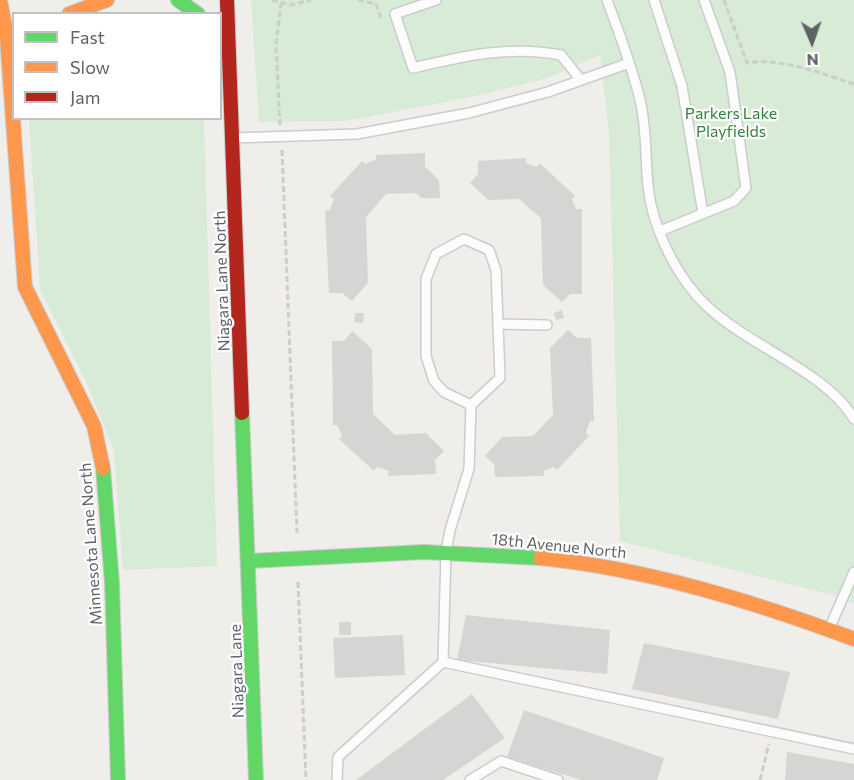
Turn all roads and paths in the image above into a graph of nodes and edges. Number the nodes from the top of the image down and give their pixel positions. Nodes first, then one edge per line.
1 (0, 0) edge
2 (107, 0) edge
3 (178, 0) edge
4 (227, 0) edge
5 (272, 0) edge
6 (311, 0) edge
7 (358, 0) edge
8 (436, 0) edge
9 (607, 0) edge
10 (654, 0) edge
11 (704, 0) edge
12 (724, 0) edge
13 (375, 2) edge
14 (281, 4) junction
15 (74, 12) edge
16 (195, 12) edge
17 (383, 22) dead end
18 (224, 34) edge
19 (7, 37) edge
20 (225, 60) edge
21 (629, 63) junction
22 (580, 79) junction
23 (854, 84) edge
24 (12, 106) edge
25 (13, 120) edge
26 (281, 136) junction
27 (233, 138) junction
28 (703, 214) junction
29 (660, 231) junction
30 (498, 324) junction
31 (548, 326) dead end
32 (471, 405) junction
33 (854, 419) edge
34 (297, 533) dead end
35 (446, 552) junction
36 (249, 561) junction
37 (854, 572) edge
38 (298, 582) dead end
39 (830, 629) junction
40 (854, 639) edge
41 (443, 662) junction
42 (772, 732) junction
43 (854, 749) edge
44 (118, 780) edge
45 (256, 780) edge
46 (306, 780) edge
47 (337, 780) edge
48 (470, 780) edge
49 (558, 780) edge
50 (760, 780) edge

1 - 19 street, Minnesota Lane North
2 - 15 street
3 - 16 street
4 - 18 street, Niagara Lane North
5 - 14 path
6 - 14 path
7 - 13 path
8 - 22 lane
9 - 21 lane
10 - 28 lane
11 - 28 lane
12 - 23 path
13 - 17 path
14 - 26 path
18 - 20 street, Niagara Lane North
19 - 24 street, Minnesota Lane North
20 - 27 street, Niagara Lane North
21 - 22 lane
21 - 29 lane
22 - 26 lane
25 - 44 street, Minnesota Lane North
26 - 27 lane
26 - 34 path
27 - 36 street, Niagara Lane North
28 - 29 lane
29 - 33 lane
30 - 31 lane
30 - 32 lane
30 - 32 lane
32 - 35 lane
35 - 36 street, 18th Avenue North
35 - 39 street, 18th Avenue North
35 - 41 lane
36 - 45 street, Niagara Lane
37 - 39 lane
38 - 46 path
39 - 40 street, 18th Avenue North
41 - 42 lane
41 - 47 lane
42 - 43 lane
42 - 50 path
48 - 49 lane

